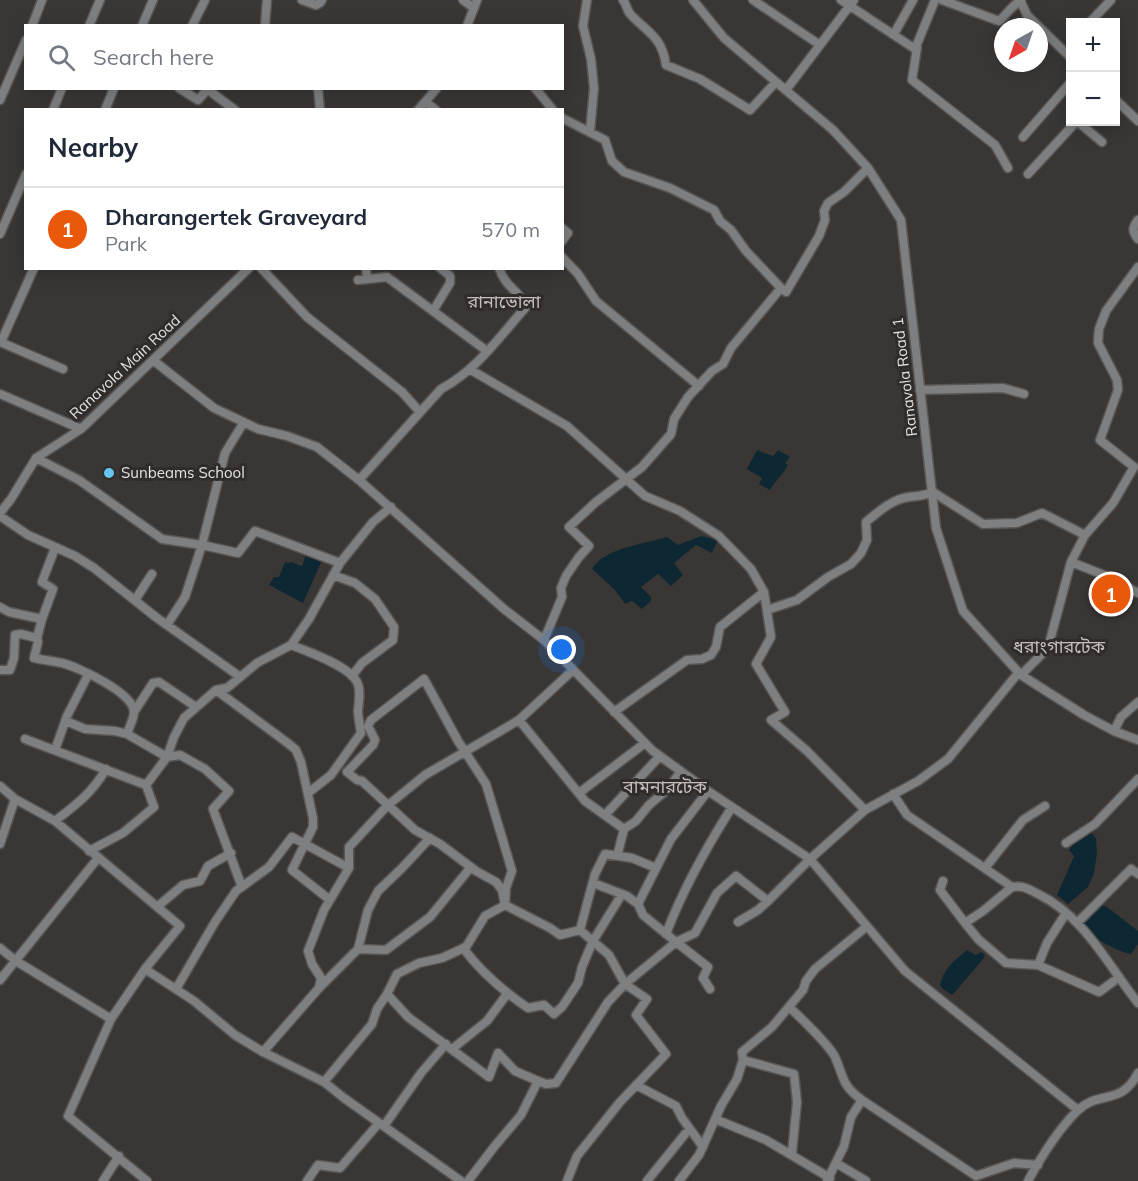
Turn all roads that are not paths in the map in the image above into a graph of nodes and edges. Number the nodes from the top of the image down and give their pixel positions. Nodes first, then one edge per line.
1 (42, 0) edge
2 (100, 0) edge
3 (153, 0) edge
4 (205, 0) edge
5 (267, 0) edge
6 (302, 0) edge
7 (322, 0) edge
8 (463, 0) edge
9 (587, 0) edge
10 (623, 0) edge
11 (693, 0) edge
12 (753, 0) edge
13 (841, 0) edge
14 (913, 0) edge
15 (935, 0) edge
16 (942, 0) edge
17 (1021, 0) edge
18 (1111, 0) edge
19 (852, 3) edge
20 (475, 4) edge
21 (1094, 18) edge
22 (33, 24) edge
23 (90, 24) edge
24 (143, 24) edge
25 (193, 24) edge
26 (265, 24) edge
27 (468, 24) edge
28 (894, 34) junction
29 (24, 45) edge
30 (820, 45) junction
31 (1066, 47) edge
32 (917, 48) junction
33 (1063, 50) junction
34 (1066, 53) edge
35 (777, 82) junction
36 (1066, 89) edge
37 (61, 90) edge
38 (113, 90) edge
39 (182, 90) edge
40 (207, 90) edge
41 (207, 90) edge
42 (318, 90) edge
43 (435, 90) edge
44 (537, 90) edge
45 (786, 90) junction
46 (0, 100) edge
47 (426, 102) junction
48 (1120, 104) edge
49 (54, 108) edge
50 (106, 108) edge
51 (232, 108) edge
52 (320, 108) edge
53 (420, 108) edge
54 (434, 108) edge
55 (551, 108) edge
56 (564, 119) edge
57 (1138, 122) edge
58 (1073, 126) edge
59 (1082, 126) edge
60 (590, 132) junction
61 (1023, 137) dead end
62 (1102, 142) dead end
63 (868, 168) junction
64 (1008, 168) dead end
65 (1028, 174) dead end
66 (24, 179) edge
67 (1138, 220) edge
68 (0, 234) edge
69 (1138, 239) edge
70 (564, 259) edge
71 (1138, 267) edge
72 (33, 270) edge
73 (247, 270) edge
74 (263, 270) edge
75 (365, 270) edge
76 (442, 270) edge
77 (500, 270) edge
78 (1131, 278) junction
79 (1138, 286) edge
80 (781, 288) junction
81 (433, 311) junction
82 (1, 342) edge
83 (487, 351) junction
84 (154, 361) junction
85 (63, 369) dead end
86 (471, 370) junction
87 (699, 386) junction
88 (920, 390) junction
89 (0, 394) edge
90 (1024, 394) dead end
91 (420, 412) junction
92 (244, 422) junction
93 (81, 429) junction
94 (36, 458) junction
95 (1136, 469) edge
96 (625, 479) junction
97 (359, 480) junction
98 (933, 492) junction
99 (390, 507) junction
100 (0, 514) edge
101 (1085, 535) junction
102 (202, 544) junction
103 (55, 548) junction
104 (1071, 562) junction
105 (340, 563) junction
106 (152, 574) dead end
107 (333, 575) junction
108 (764, 592) junction
109 (1138, 593) edge
110 (135, 600) junction
111 (0, 607) edge
112 (767, 610) junction
113 (42, 619) junction
114 (167, 625) junction
115 (36, 638) junction
116 (544, 640) junction
117 (291, 645) junction
118 (0, 670) edge
119 (572, 670) junction
120 (1020, 674) junction
121 (88, 675) junction
122 (239, 676) junction
123 (352, 676) junction
124 (216, 690) junction
125 (1138, 702) edge
126 (196, 707) junction
127 (134, 712) junction
128 (614, 712) junction
129 (519, 720) junction
130 (66, 721) junction
131 (1114, 731) junction
132 (127, 734) junction
133 (25, 739) dead end
134 (1138, 740) edge
135 (645, 743) junction
136 (55, 750) junction
137 (465, 753) junction
138 (660, 756) junction
139 (167, 757) junction
140 (106, 769) junction
141 (681, 771) junction
142 (1138, 778) edge
143 (146, 785) junction
144 (0, 786) edge
145 (708, 791) junction
146 (308, 793) junction
147 (579, 793) junction
148 (893, 794) junction
149 (15, 798) junction
150 (387, 806) junction
151 (1045, 806) dead end
152 (732, 807) junction
153 (865, 810) junction
154 (605, 814) junction
155 (55, 821) junction
156 (624, 829) junction
157 (430, 838) junction
158 (1066, 843) dead end
159 (0, 844) edge
160 (305, 845) junction
161 (89, 851) junction
162 (618, 853) dead end
163 (231, 854) junction
164 (98, 858) junction
165 (810, 859) junction
166 (471, 867) junction
167 (349, 868) junction
168 (656, 868) junction
169 (985, 868) junction
170 (1138, 874) edge
171 (943, 881) dead end
172 (593, 883) junction
173 (242, 887) junction
174 (1012, 887) junction
175 (622, 894) junction
176 (330, 900) junction
177 (768, 901) junction
178 (638, 904) junction
179 (505, 905) junction
180 (157, 907) junction
181 (1066, 913) junction
182 (738, 922) dead end
183 (965, 923) junction
184 (1077, 923) junction
185 (866, 927) junction
186 (580, 930) junction
187 (666, 934) junction
188 (593, 941) junction
189 (676, 942) junction
190 (0, 948) edge
191 (463, 948) junction
192 (358, 949) junction
193 (16, 961) junction
194 (1038, 965) junction
195 (145, 969) junction
196 (0, 980) edge
197 (1114, 981) dead end
198 (625, 984) junction
199 (319, 988) junction
200 (176, 989) junction
201 (710, 989) dead end
202 (387, 994) junction
203 (507, 994) junction
204 (1138, 1004) edge
205 (789, 1007) junction
206 (111, 1019) junction
207 (449, 1047) junction
208 (263, 1052) junction
209 (743, 1060) junction
210 (1138, 1073) edge
211 (538, 1081) junction
212 (324, 1082) junction
213 (636, 1085) junction
214 (862, 1100) junction
215 (1078, 1110) junction
216 (715, 1119) junction
217 (382, 1125) junction
218 (685, 1134) dead end
219 (703, 1147) junction
220 (792, 1153) dead end
221 (118, 1156) junction
222 (836, 1163) junction
223 (1038, 1165) junction
224 (828, 1179) edge
225 (103, 1181) edge
226 (147, 1181) edge
227 (308, 1181) edge
228 (461, 1181) edge
229 (468, 1181) edge
230 (567, 1181) edge
231 (647, 1181) edge
232 (679, 1181) edge
233 (866, 1181) edge
234 (1028, 1181) edge

1 - 22 street
2 - 23 street
3 - 24 street
4 - 25 street
5 - 26 street
6 - 7 street
8 - 20 street
9 - 60 street
10 - 35 street
11 - 35 street, Ranavola Road 1
12 - 30 street
13 - 19 street
14 - 28 street
15 - 32 street
16 - 17 street
17 - 33 street
18 - 21 street
19 - 28 street
19 - 30 street
20 - 27 street
28 - 32 street
29 - 46 street
30 - 45 street
31 - 33 street
32 - 64 street
33 - 34 street
35 - 45 street, Ranavola Road 1
36 - 61 street
37 - 49 street
38 - 50 street
39 - 41 street
40 - 51 street
42 - 52 street
43 - 47 street
44 - 55 street
45 - 63 street, Ranavola Road 1
47 - 53 street
47 - 54 street
48 - 57 street
56 - 60 street
58 - 65 street
59 - 62 street
60 - 80 street
63 - 80 street
63 - 88 street, Ranavola Road 1
66 - 68 street
67 - 69 street
70 - 87 street
71 - 78 street
72 - 82 street
73 - 84 street, Ranavola Main Road
74 - 91 street
75 - 81 street
76 - 81 street
77 - 83 street
78 - 79 street
78 - 95 street
80 - 87 street
81 - 83 street
82 - 85 street
83 - 86 street
84 - 92 street
84 - 93 street, Ranavola Main Road
86 - 91 street
86 - 96 street
87 - 96 street
88 - 90 street
88 - 98 street, Ranavola Road 1
89 - 93 street
91 - 97 street
92 - 97 street
92 - 102 street
93 - 94 street, Ranavola Main Road
94 - 100 street, Ranavola Main Road
94 - 102 street
95 - 101 street
96 - 108 street
96 - 116 street
97 - 99 street
98 - 101 street
98 - 112 street
98 - 120 street, Ranavola Road 1
99 - 105 street
99 - 116 street
100 - 103 street
101 - 104 street
102 - 105 street
102 - 114 street
103 - 110 street
103 - 113 street
104 - 109 street
104 - 120 street
105 - 107 street
106 - 110 street
107 - 117 street
107 - 123 street
108 - 112 street
108 - 128 street
110 - 114 street
111 - 113 street
112 - 153 street
113 - 115 street
114 - 122 street
115 - 118 street
115 - 121 street
116 - 119 street
117 - 122 street
117 - 123 street
119 - 128 street
119 - 129 street
120 - 131 street, Ranavola Road 1
120 - 148 street
121 - 127 street
121 - 130 street
122 - 124 street
123 - 146 street
124 - 126 street
124 - 146 street
125 - 131 street
126 - 127 street
126 - 139 street
127 - 132 street
128 - 135 street
129 - 137 street
129 - 147 street
130 - 132 street
130 - 136 street
131 - 134 street, Ranavola Road 1
132 - 139 street
133 - 136 street
135 - 138 street
135 - 147 street
136 - 140 street
137 - 150 street
137 - 150 street
137 - 179 street
138 - 141 street
138 - 154 street
139 - 143 street
139 - 163 street
140 - 143 street
140 - 155 street
141 - 145 street
141 - 156 street
142 - 158 street
143 - 161 street
144 - 149 street
145 - 152 street
145 - 168 street
146 - 160 street
147 - 154 street
148 - 153 street
148 - 169 street
149 - 155 street
149 - 159 street
150 - 157 street
150 - 167 street
151 - 169 street
152 - 165 street
152 - 187 street
153 - 165 street
154 - 156 street
155 - 161 street
156 - 162 street
157 - 166 street
157 - 192 street
160 - 167 street
160 - 173 street
160 - 176 street
161 - 164 street
163 - 173 street
163 - 180 street
164 - 180 street
164 - 193 street
165 - 177 street
165 - 185 street
166 - 179 street
166 - 192 street
167 - 176 street
168 - 172 street
168 - 178 street
169 - 174 street
170 - 184 street
171 - 183 street
172 - 175 street
172 - 186 street
173 - 200 street
174 - 181 street
174 - 183 street
175 - 178 street
175 - 188 street
176 - 199 street
177 - 182 street
177 - 189 street
178 - 187 street
179 - 186 street
179 - 191 street
180 - 195 street
181 - 184 street
181 - 194 street
183 - 194 street
184 - 204 street
185 - 205 street
185 - 215 street
186 - 188 street
187 - 189 street
188 - 198 street
188 - 203 street
189 - 198 street
189 - 201 street
190 - 193 street
191 - 202 street
191 - 203 street
192 - 199 street
193 - 196 street
193 - 206 street
194 - 197 street
195 - 200 street
195 - 206 street
198 - 211 street
198 - 213 street
199 - 208 street
200 - 208 street
202 - 207 street
202 - 212 street
203 - 207 street
205 - 209 street
205 - 214 street
206 - 221 street
207 - 211 street
207 - 217 street
208 - 212 street
209 - 216 street
209 - 220 street
210 - 215 street
211 - 229 street
212 - 217 street
213 - 219 street
213 - 230 street
214 - 222 street
214 - 223 street
215 - 223 street
216 - 219 street
216 - 224 street
217 - 227 street
217 - 228 street
218 - 231 street
219 - 232 street
221 - 225 street
221 - 226 street
222 - 224 street
222 - 233 street
223 - 234 street

